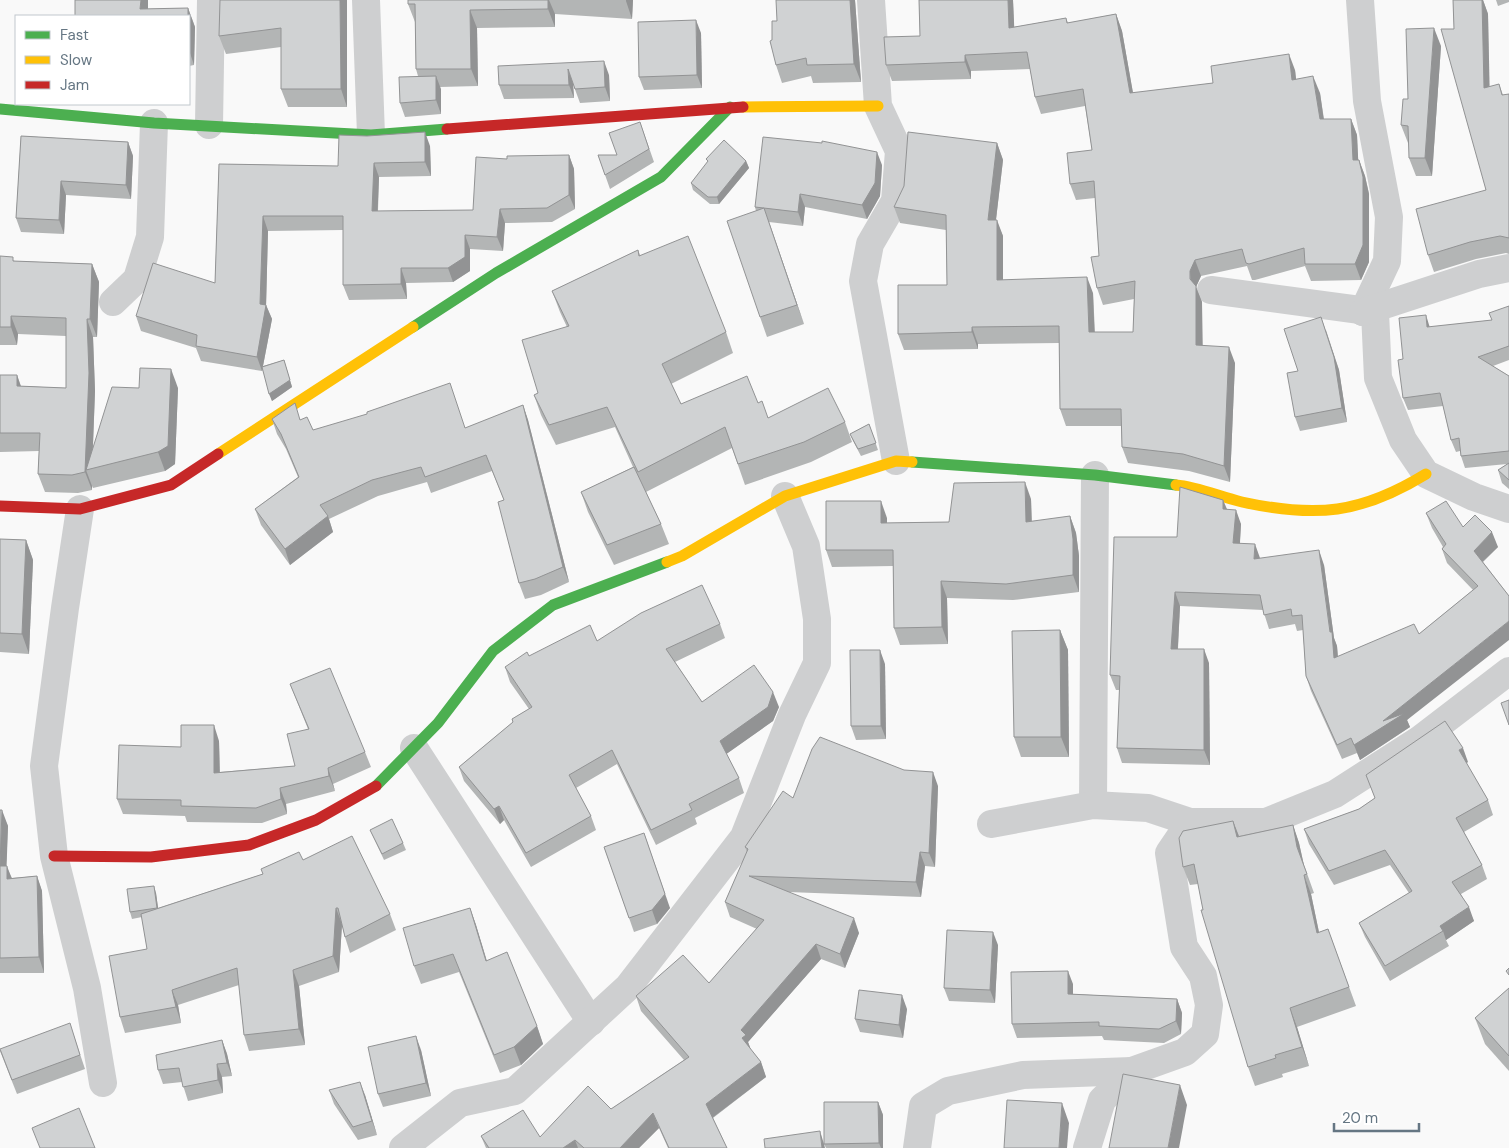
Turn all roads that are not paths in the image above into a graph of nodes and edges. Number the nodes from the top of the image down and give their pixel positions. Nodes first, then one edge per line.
1 (211, 0) edge
2 (366, 0) edge
3 (871, 0) edge
4 (1360, 0) edge
5 (878, 106) junction
6 (730, 107) junction
7 (0, 109) edge
8 (154, 123) junction
9 (209, 125) junction
10 (371, 135) junction
11 (1509, 268) edge
12 (1211, 290) dead end
13 (114, 302) dead end
14 (1363, 312) junction
15 (896, 461) junction
16 (1426, 474) junction
17 (1095, 476) junction
18 (785, 496) junction
19 (0, 506) edge
20 (80, 509) junction
21 (1509, 509) edge
22 (1509, 670) edge
23 (414, 748) junction
24 (1093, 805) junction
25 (1190, 822) junction
26 (991, 824) dead end
27 (54, 856) junction
28 (591, 1022) junction
29 (1132, 1071) junction
30 (103, 1083) dead end
31 (403, 1148) edge
32 (917, 1148) edge
33 (1086, 1148) edge

1 - 9 street
2 - 10 street
3 - 5 street
4 - 14 street
5 - 6 street
5 - 15 street
6 - 10 street
6 - 20 street
7 - 8 street
8 - 9 street
8 - 13 street
9 - 10 street
11 - 14 street
12 - 14 street
14 - 16 street
15 - 17 street
15 - 18 street
16 - 17 street
16 - 21 street
17 - 24 street
18 - 23 street
18 - 28 street
19 - 20 street
20 - 27 street
22 - 25 street
23 - 27 street
23 - 28 street
24 - 25 street
24 - 26 street
25 - 29 street
27 - 30 street
28 - 31 street
29 - 32 street
29 - 33 street

